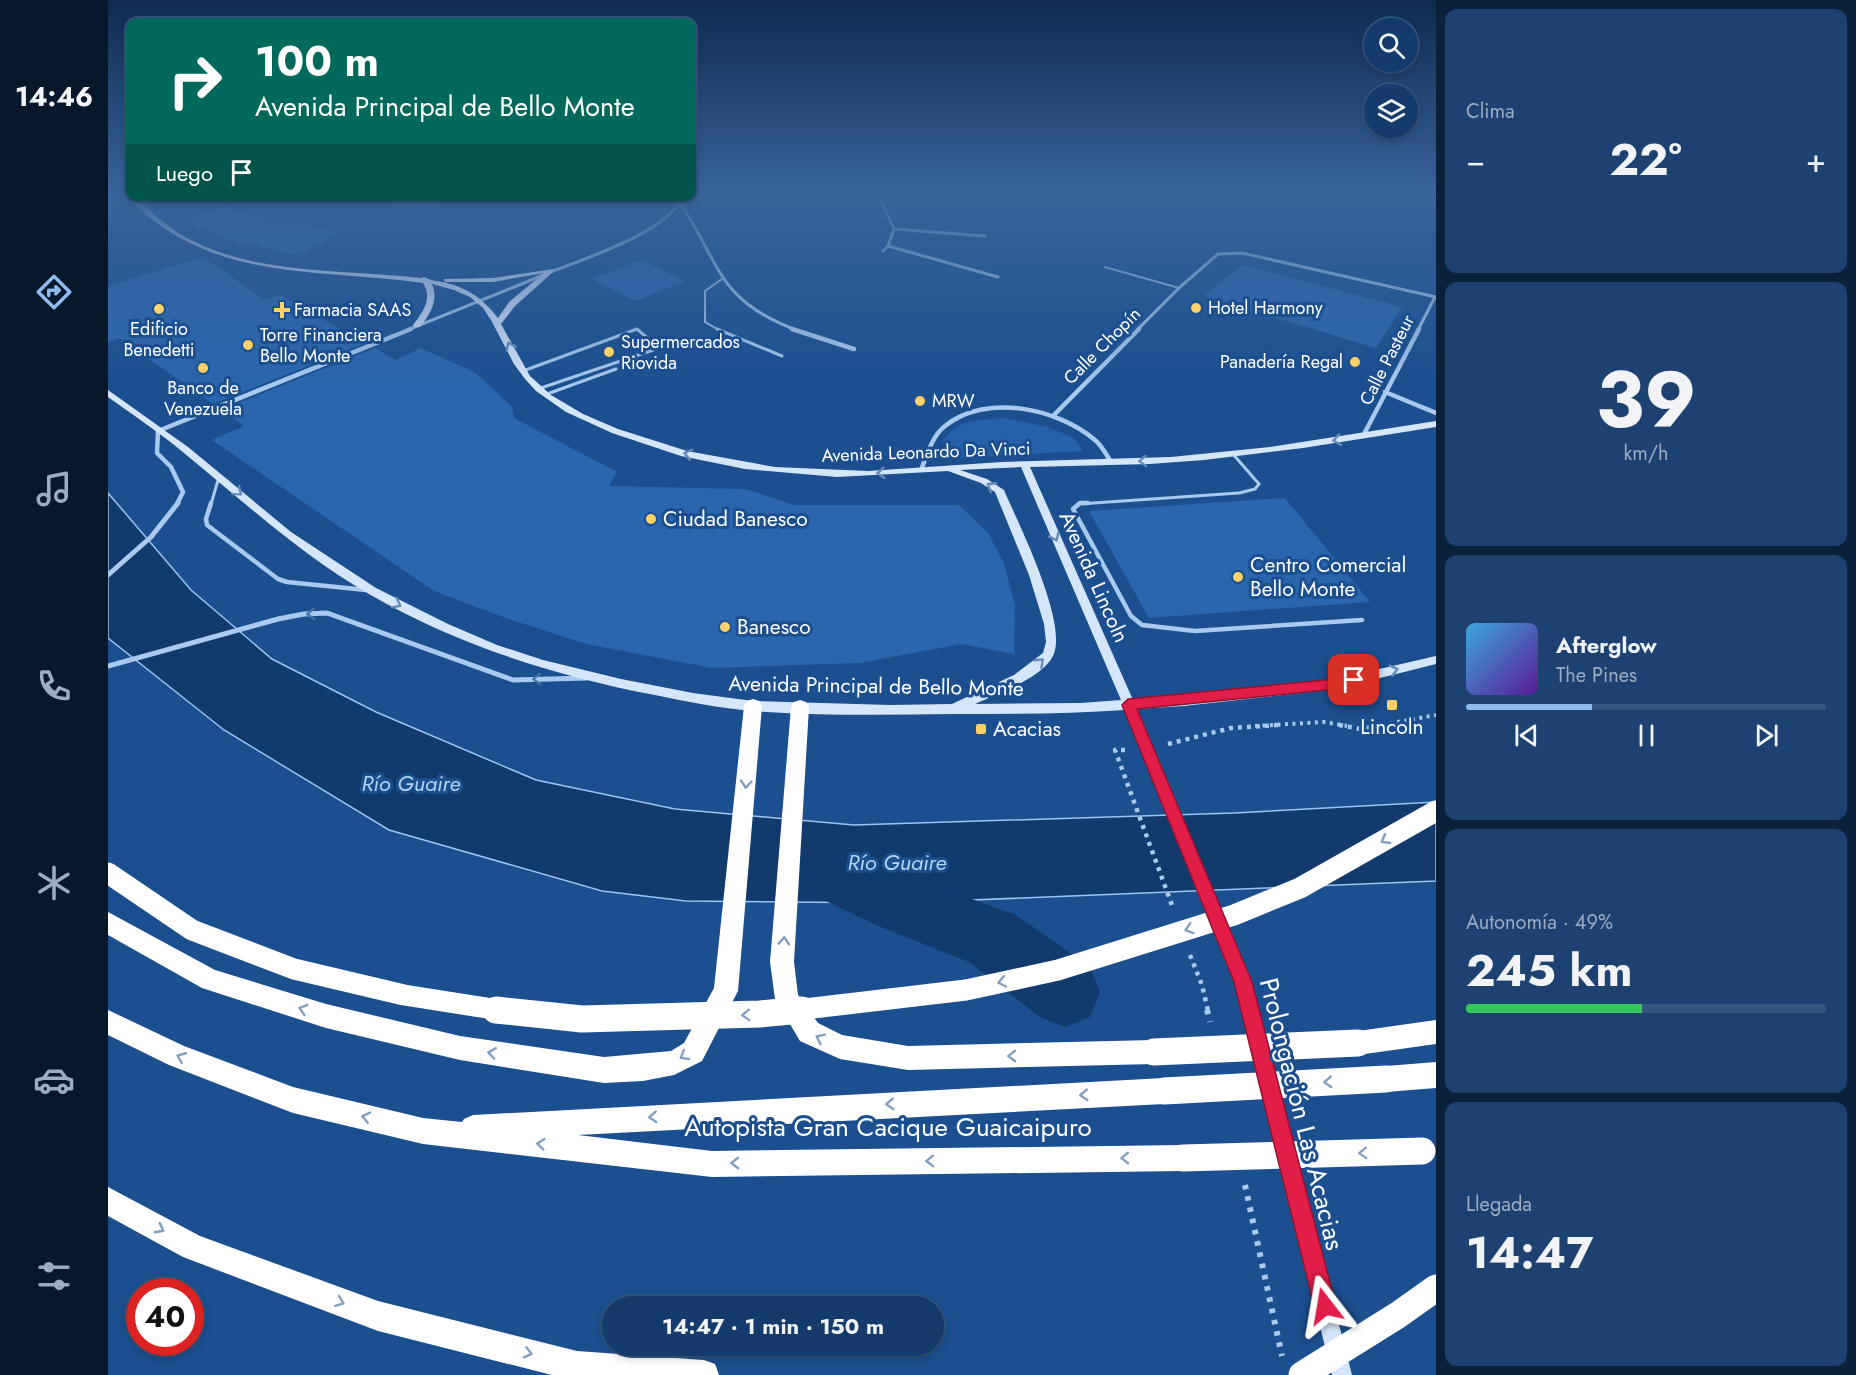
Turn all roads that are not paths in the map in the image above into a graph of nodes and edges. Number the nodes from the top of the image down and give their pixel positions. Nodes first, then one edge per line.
1 (230, 258) edge
2 (584, 258) edge
3 (712, 258) edge
4 (931, 258) edge
5 (1213, 258) edge
6 (1264, 258) edge
7 (1105, 267) dead end
8 (552, 270) junction
9 (998, 277) dead end
10 (424, 279) junction
11 (722, 279) junction
12 (1179, 288) junction
13 (1435, 297) edge
14 (481, 300) junction
15 (498, 324) junction
16 (417, 325) junction
17 (854, 349) dead end
18 (782, 357) dead end
19 (616, 369) dead end
20 (523, 370) junction
21 (538, 389) junction
22 (1385, 392) junction
23 (108, 393) edge
24 (547, 394) junction
25 (1436, 413) edge
26 (1053, 416) junction
27 (1436, 424) edge
28 (158, 431) junction
29 (1363, 436) junction
30 (1232, 453) junction
31 (1112, 462) junction
32 (1023, 465) junction
33 (943, 469) junction
34 (921, 470) junction
35 (219, 477) junction
36 (108, 575) edge
37 (372, 591) junction
38 (1362, 620) dead end
39 (1436, 660) edge
40 (108, 666) edge
41 (595, 677) junction
42 (1128, 705) junction
43 (952, 710) junction
44 (799, 715) junction
45 (752, 716) junction
46 (1436, 811) edge
47 (108, 873) edge
48 (108, 923) edge
49 (108, 1022) edge
50 (1436, 1032) edge
51 (1436, 1075) edge
52 (423, 1131) junction
53 (1429, 1151) edge
54 (108, 1201) edge
55 (1436, 1288) edge
56 (704, 1375) edge
57 (1302, 1375) edge
58 (1342, 1375) edge

1 - 10 street
2 - 8 street
3 - 11 street
4 - 9 street
5 - 12 street, Calle Chopín
6 - 13 street, Calle Chopín
7 - 12 lane
8 - 10 street
8 - 14 street
8 - 15 street
10 - 14 street
10 - 16 street
11 - 17 street
11 - 18 lane
12 - 26 street, Calle Chopín
13 - 22 street, Calle Pasteur
14 - 15 street, Avenida Leonardo Da Vinci
14 - 16 street
20 -> 15 street, Avenida Leonardo Da Vinci
16 - 28 street
19 - 24 lane
20 - 21 street, Avenida Leonardo Da Vinci
20 - 21 lane
21 - 24 street, Avenida Leonardo Da Vinci
22 - 25 street
22 - 29 street, Calle Pasteur
23 - 28 street, Avenida Principal de Bello Monte
34 -> 24 street, Avenida Leonardo Da Vinci
26 - 31 street
26 - 34 street
27 - 29 street, Avenida Leonardo Da Vinci
28 - 35 street, Avenida Principal de Bello Monte
28 - 36 street
29 -> 30 street, Avenida Leonardo Da Vinci
30 -> 31 street, Avenida Leonardo Da Vinci
30 - 38 lane
31 - 32 street, Avenida Leonardo Da Vinci
32 - 33 street, Avenida Leonardo Da Vinci
32 -> 42 street, Avenida Lincoln
33 - 34 street, Avenida Leonardo Da Vinci
43 -> 33 street
35 -> 37 street, Avenida Principal de Bello Monte
35 - 37 lane
37 -> 41 street, Avenida Principal de Bello Monte
42 -> 39 street, Avenida Principal de Bello Monte
41 -> 40 street
41 - 45 street, Avenida Principal de Bello Monte
42 - 43 street, Avenida Principal de Bello Monte
42 - 58 street, Prolongación Las Acacias
43 - 44 street, Avenida Principal de Bello Monte
44 - 45 street, Avenida Principal de Bello Monte
50 -> 44 highway, bridge
45 -> 48 highway
46 -> 47 highway, bridge
52 -> 49 highway, Autopista Gran Cacique Guaicaipuro
51 -> 52 highway, bridge
53 -> 52 highway, Autopista Gran Cacique Guaicaipuro, bridge
54 -> 56 highway
55 - 57 highway, bridge

